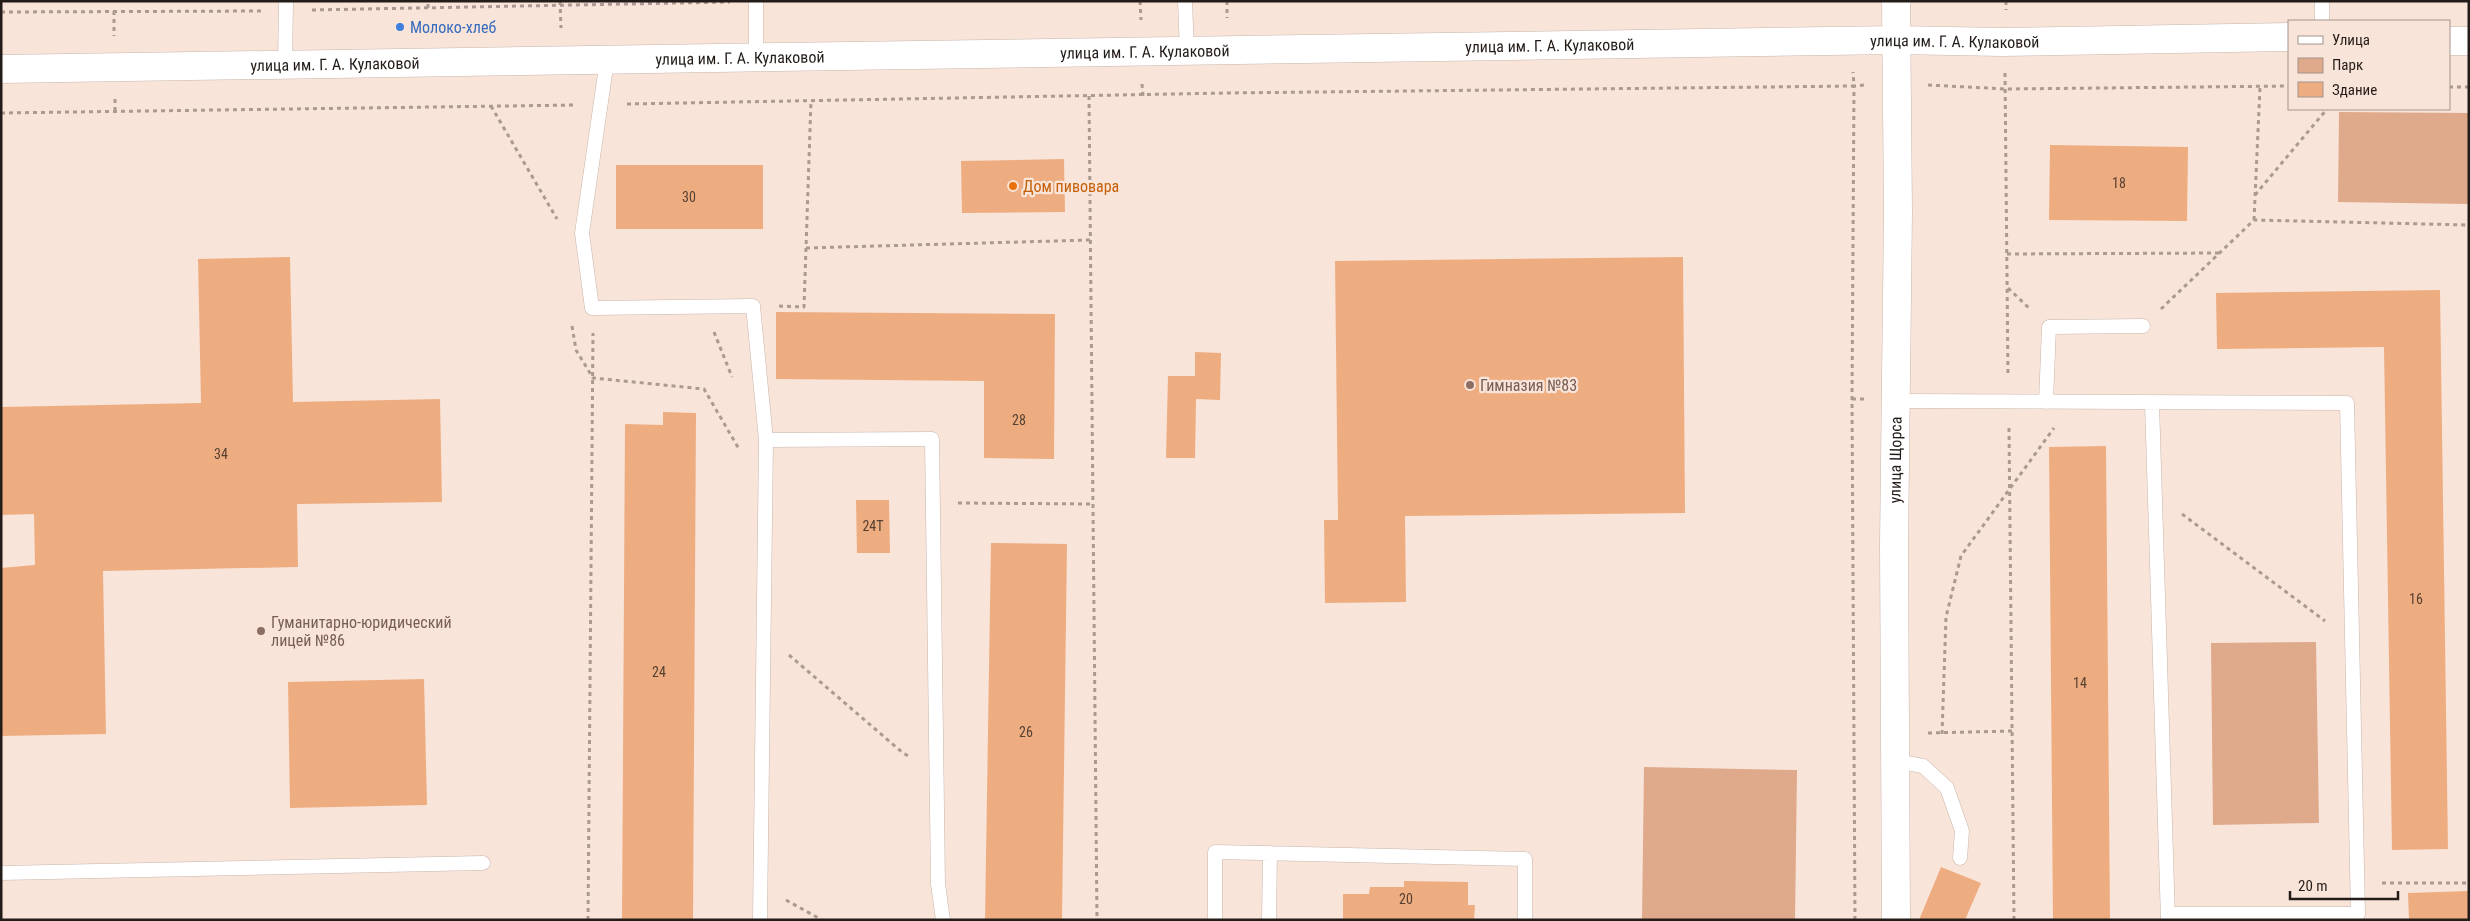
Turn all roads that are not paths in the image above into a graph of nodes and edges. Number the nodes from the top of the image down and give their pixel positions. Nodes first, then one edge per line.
1 (286, 1) edge
2 (756, 1) edge
3 (1185, 1) edge
4 (1896, 1) edge
5 (2322, 1) edge
6 (2322, 20) edge
7 (2288, 37) edge
8 (1896, 40) junction
9 (2450, 41) edge
10 (2469, 41) edge
11 (1186, 51) junction
12 (756, 58) junction
13 (607, 60) junction
14 (285, 64) junction
15 (1, 69) edge
16 (2143, 326) road end
17 (1896, 401) junction
18 (2046, 402) junction
19 (2152, 403) junction
20 (766, 440) junction
21 (1895, 761) junction
22 (1270, 853) junction
23 (1960, 858) dead end
24 (483, 863) dead end
25 (1, 873) edge
26 (2168, 917) edge
27 (760, 920) edge
28 (944, 920) edge
29 (1215, 920) edge
30 (1269, 920) edge
31 (1525, 920) edge
32 (1896, 920) edge

1 - 14 lane
2 - 12 lane
3 - 11 lane
4 - 8 street, улица Щорса
5 - 6 lane
7 - 8 street, улица им. Г. А. Кулаковой
8 - 11 street, улица им. Г. А. Кулаковой
8 - 17 street, улица Щорса
9 - 10 street
11 - 12 street, улица им. Г. А. Кулаковой
12 - 13 street, улица им. Г. А. Кулаковой
13 - 14 street, улица им. Г. А. Кулаковой
13 - 20 lane
14 - 15 street, улица им. Г. А. Кулаковой
16 - 18 lane
17 - 18 lane
17 - 21 street, улица Щорса
18 - 19 lane
19 - 26 lane
19 - 26 lane
20 - 27 lane
20 - 28 lane
21 - 23 lane
21 - 32 street, улица Щорса
22 - 29 lane
22 - 30 lane
22 - 31 lane
24 - 25 lane

